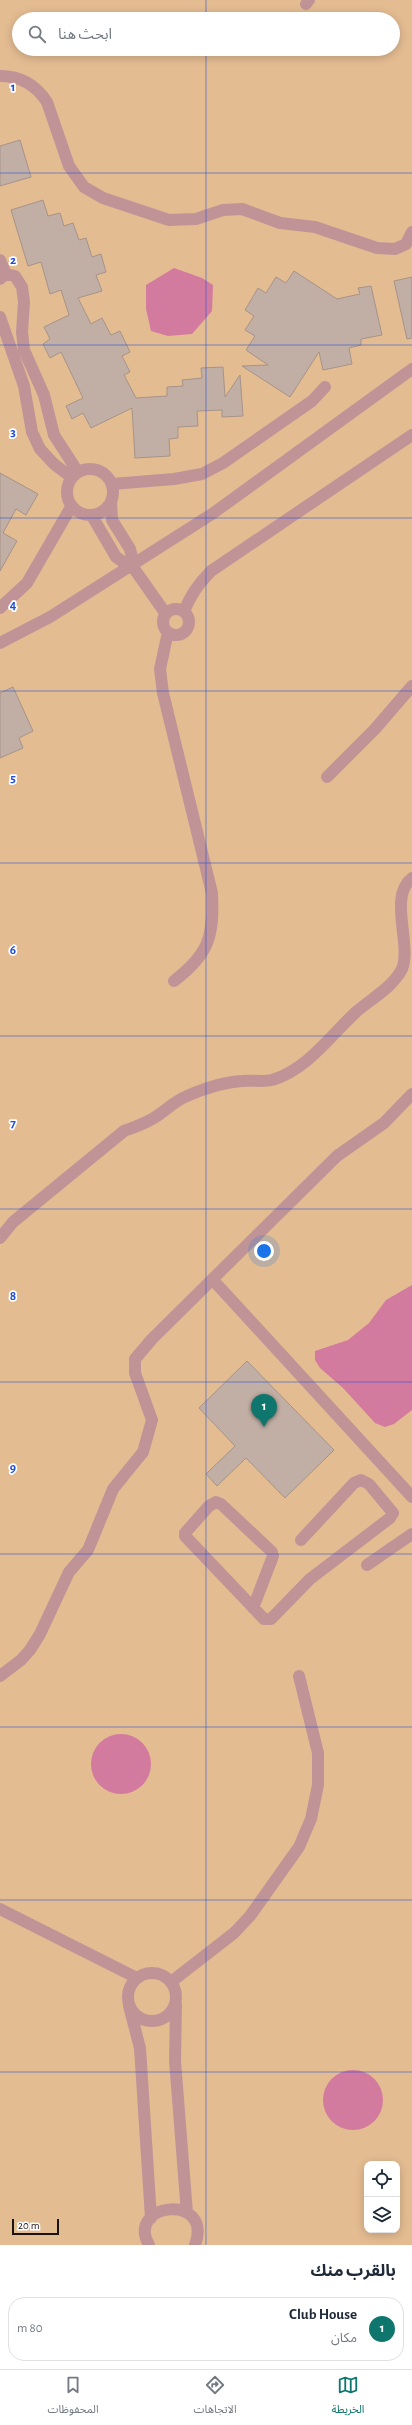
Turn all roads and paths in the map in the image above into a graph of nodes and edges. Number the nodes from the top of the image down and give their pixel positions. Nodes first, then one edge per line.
1 (0, 76) edge
2 (412, 232) edge
3 (0, 260) edge
4 (3, 276) edge
5 (0, 317) edge
6 (412, 369) edge
7 (325, 387) dead end
8 (412, 435) edge
9 (74, 474) junction
10 (112, 484) junction
11 (111, 501) junction
12 (71, 507) junction
13 (92, 516) junction
14 (133, 568) junction
15 (0, 608) edge
16 (184, 612) junction
17 (166, 614) junction
18 (168, 632) junction
19 (0, 643) edge
20 (412, 686) edge
21 (327, 777) dead end
22 (412, 878) edge
23 (174, 981) dead end
24 (412, 1094) edge
25 (0, 1238) edge
26 (214, 1280) junction
27 (412, 1496) edge
28 (412, 1534) edge
29 (301, 1540) dead end
30 (367, 1565) dead end
31 (253, 1608) junction
32 (0, 1676) edge
33 (299, 1676) dead end
34 (0, 1909) edge
35 (137, 1978) junction
36 (171, 1982) junction
37 (176, 2004) junction
38 (129, 2006) junction
39 (187, 2213) junction
40 (151, 2218) junction
41 (149, 2245) edge
42 (195, 2245) edge

1 - 2 street
3 - 4 street
4 - 9 street
5 - 9 street
6 - 14 street
7 - 10 street
8 - 16 street
9 - 10 street
9 - 12 street
10 - 11 street
11 - 13 street
11 - 14 street
12 - 13 street
12 - 15 street
13 - 14 street
14 - 17 street
14 - 19 street
16 - 17 street
16 - 18 street
17 - 18 street
18 - 23 street
20 - 21 street
22 - 25 street
24 - 26 street
26 - 27 street
26 - 32 street
28 - 30 street
29 - 31 street
31 - 31 street
33 - 36 street
34 - 35 street
35 - 36 street
35 - 38 street
36 - 37 street
37 - 38 street
37 - 39 street
38 - 40 street
39 - 40 street
39 - 42 street
40 - 41 street

